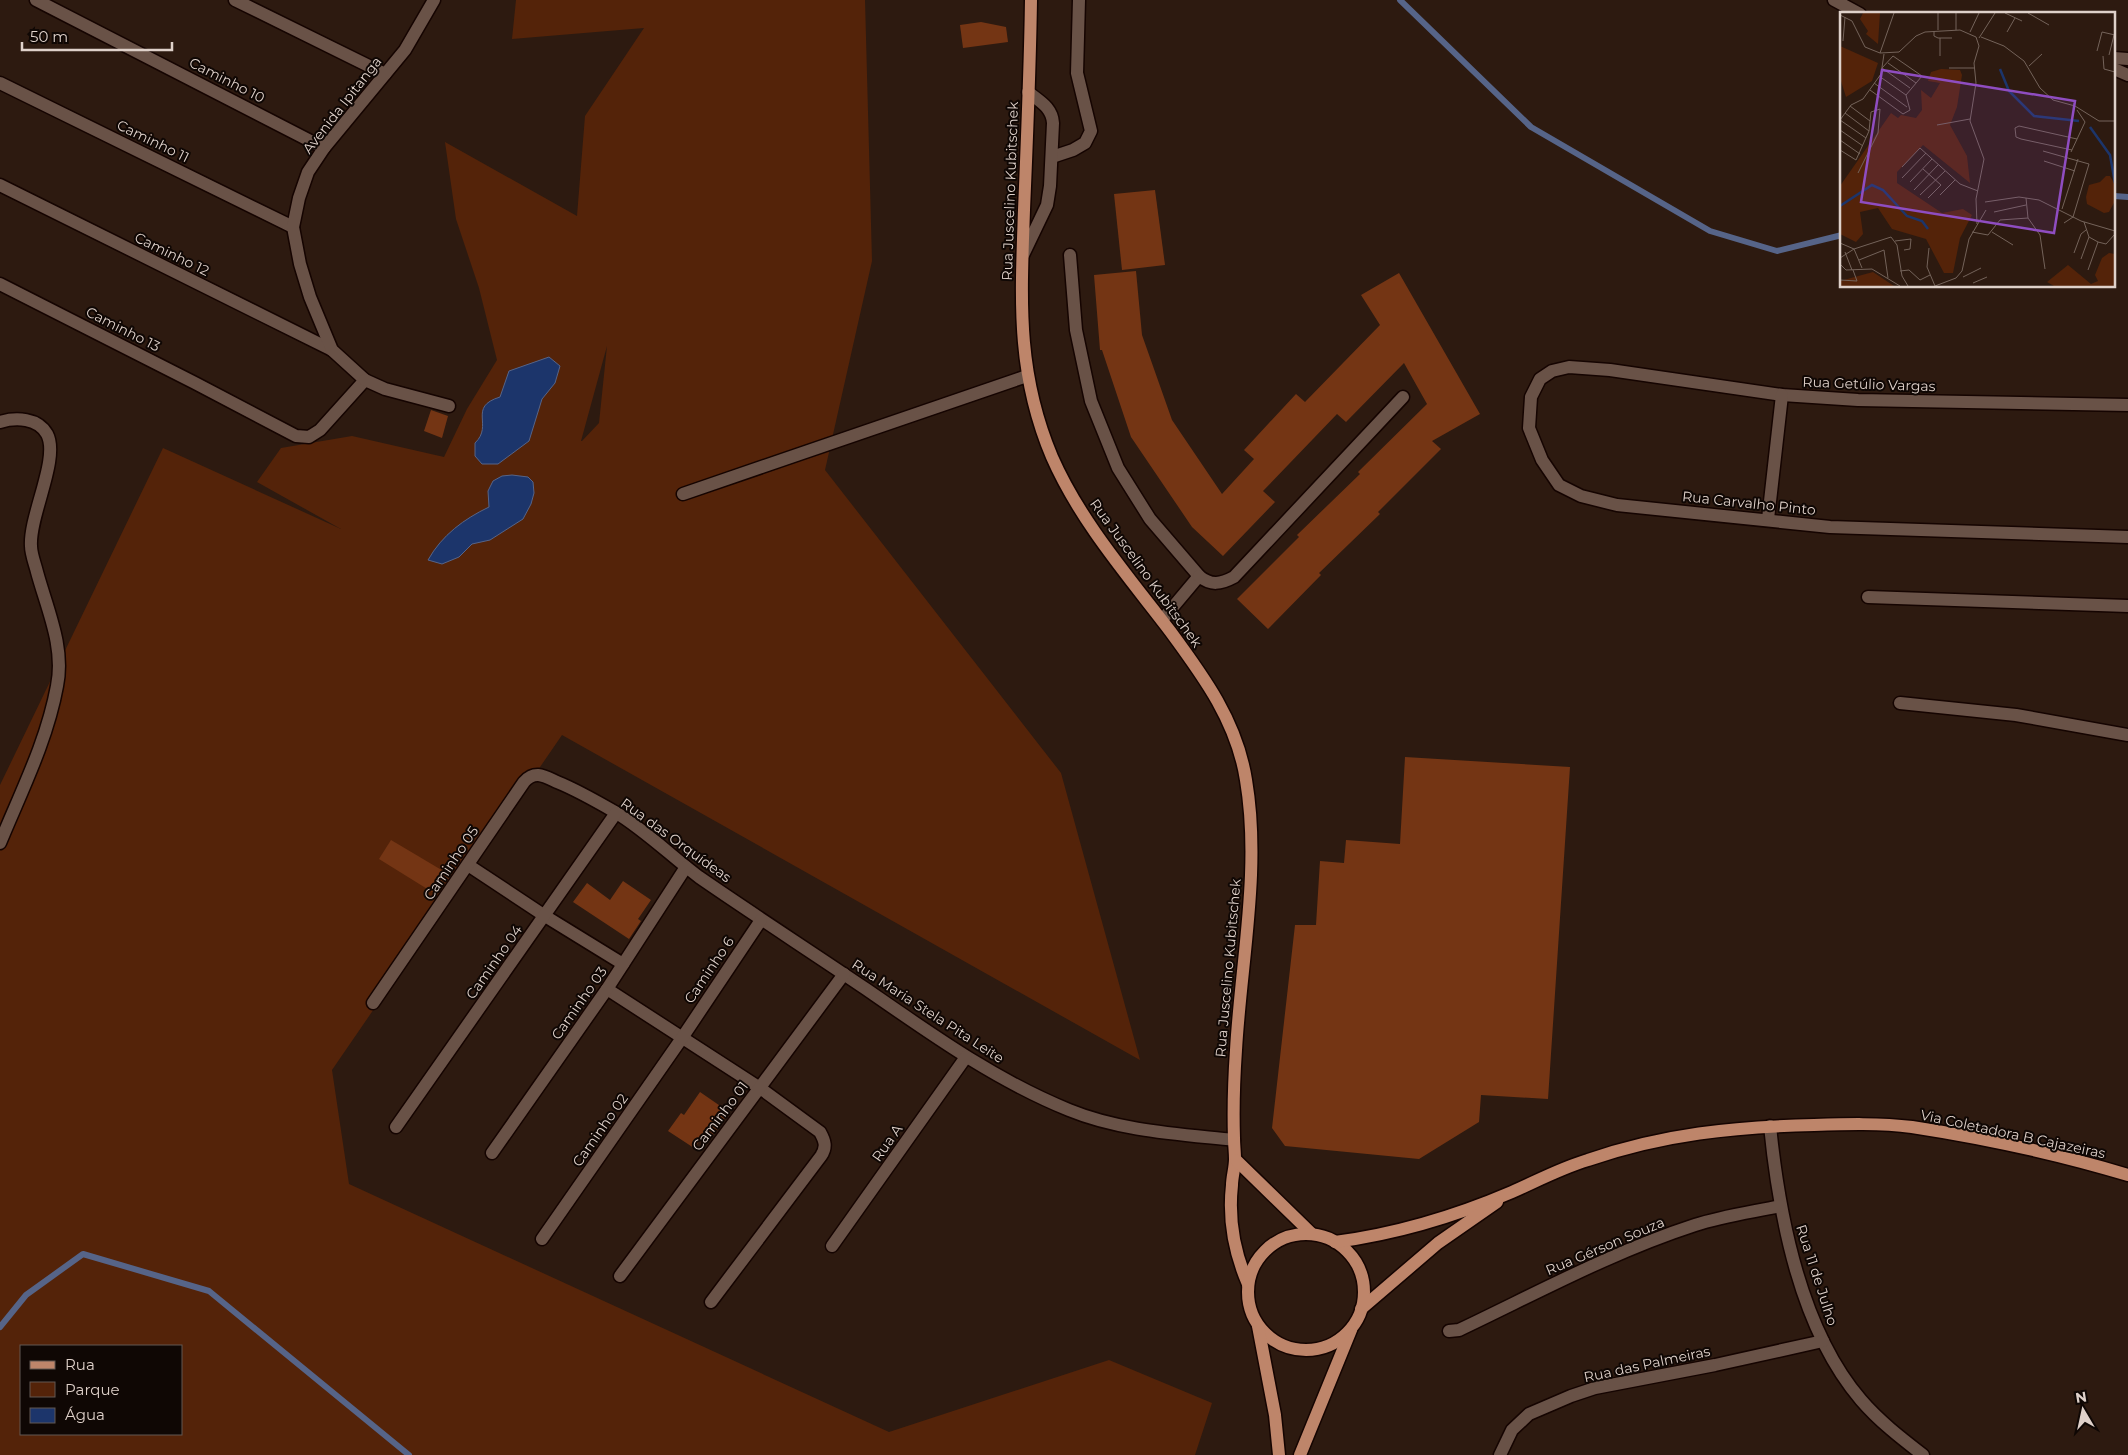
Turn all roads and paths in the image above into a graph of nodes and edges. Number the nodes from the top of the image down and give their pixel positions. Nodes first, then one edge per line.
1 (36, 0) edge
2 (235, 0) edge
3 (434, 0) edge
4 (1031, 0) edge
5 (1079, 0) edge
6 (1834, 0) edge
7 (1856, 12) edge
8 (2116, 70) edge
9 (385, 74) junction
10 (2128, 75) edge
11 (0, 83) edge
12 (1028, 92) junction
13 (324, 148) junction
14 (1052, 157) junction
15 (0, 185) edge
16 (293, 227) junction
17 (1023, 255) junction
18 (1070, 255) dead end
19 (0, 284) edge
20 (332, 350) junction
21 (1610, 370) joint
22 (1027, 376) junction
23 (365, 380) junction
24 (1782, 395) junction
25 (1403, 397) dead end
26 (2128, 405) edge
27 (449, 406) dead end
28 (0, 422) edge
29 (683, 494) dead end
30 (1768, 519) junction
31 (2128, 537) edge
32 (1199, 576) junction
33 (1868, 598) dead end
34 (2128, 606) edge
35 (1162, 620) junction
36 (1900, 703) dead end
37 (2128, 735) edge
38 (571, 788) joint
39 (616, 813) junction
40 (0, 843) edge
41 (468, 865) junction
42 (686, 867) junction
43 (545, 916) junction
44 (761, 920) junction
45 (624, 964) junction
46 (844, 974) junction
47 (607, 989) junction
48 (373, 1003) dead end
49 (682, 1038) junction
50 (966, 1057) junction
51 (760, 1088) junction
52 (1770, 1126) junction
53 (396, 1128) dead end
54 (1234, 1140) junction
55 (492, 1153) dead end
56 (1236, 1160) junction
57 (2128, 1175) edge
58 (1511, 1192) junction
59 (1780, 1206) junction
60 (1312, 1234) junction
61 (542, 1239) dead end
62 (1335, 1242) junction
63 (832, 1246) dead end
64 (620, 1276) dead end
65 (1248, 1284) junction
66 (711, 1302) dead end
67 (1361, 1309) junction
68 (1258, 1326) junction
69 (1352, 1327) junction
70 (1449, 1331) dead end
71 (1823, 1341) junction
72 (1279, 1455) edge
73 (1300, 1455) edge
74 (1500, 1455) edge
75 (1923, 1455) edge

1 - 13 street, Caminho 10
2 - 9 street
3 - 9 street, Avenida Ipitanga
4 - 12 main road, Rua Juscelino Kubitschek
5 - 14 street
6 - 7 street
8 - 10 street
9 - 13 street, Avenida Ipitanga
11 - 16 street, Caminho 11
12 - 14 street
12 - 17 main road, Rua Juscelino Kubitschek
13 - 16 street, Avenida Ipitanga
14 - 17 street
15 - 20 street, Caminho 12
16 - 20 street, Avenida Ipitanga
17 - 22 main road, Rua Juscelino Kubitschek
18 - 32 street
19 - 23 street, Caminho 13
20 - 23 street, Avenida Ipitanga
21 - 24 street, Rua Getúlio Vargas
21 - 30 street, Rua Carvalho Pinto
22 - 29 street
22 - 35 main road, Rua Juscelino Kubitschek
23 - 27 street, Avenida Ipitanga
24 - 26 street, Rua Getúlio Vargas
24 - 30 street
25 - 32 street
28 - 40 street
30 - 31 street, Rua Carvalho Pinto
32 - 35 street
33 - 34 street
35 - 54 main road, Rua Juscelino Kubitschek
36 - 37 street
38 - 39 street, Rua das Orquídeas
38 - 41 street, Caminho 05
39 - 42 street, Rua das Orquídeas
39 - 43 street, Caminho 04
41 - 43 street
41 - 48 street, Caminho 05
42 - 44 street, Rua das Orquídeas
42 - 45 street, Caminho 03
43 - 45 street
43 - 53 street, Caminho 04
44 - 46 street, Rua Maria Stela Pita Leite
44 - 49 street, Caminho 6
45 - 47 street, Caminho 03
46 - 50 street, Rua Maria Stela Pita Leite
46 - 51 street, Caminho 01
47 - 49 street
47 - 55 street, Caminho 03
49 - 51 street
49 - 61 street, Caminho 02
50 - 54 street, Rua Maria Stela Pita Leite
50 - 63 street, Rua A
51 - 64 street, Caminho 01
51 - 66 street
52 - 57 main road, Via Coletadora B Cajazeiras
52 - 58 main road, Via Coletadora B Cajazeiras
52 - 59 street, Rua 11 de Julho
54 - 56 main road, Rua Juscelino Kubitschek
56 - 60 main road
56 - 65 main road, Rua Juscelino Kubitschek
58 - 62 main road, Via Coletadora B Cajazeiras
58 - 67 main road, Via Coletadora B Cajazeiras
59 - 70 street, Rua Gérson Souza
59 - 71 street, Rua 11 de Julho
60 - 62 main road
60 - 65 main road
62 - 67 main road
65 - 68 main road
67 - 69 main road
68 - 69 main road
68 - 72 main road
69 - 73 main road
71 - 74 street, Rua das Palmeiras
71 - 75 street, Rua 11 de Julho

